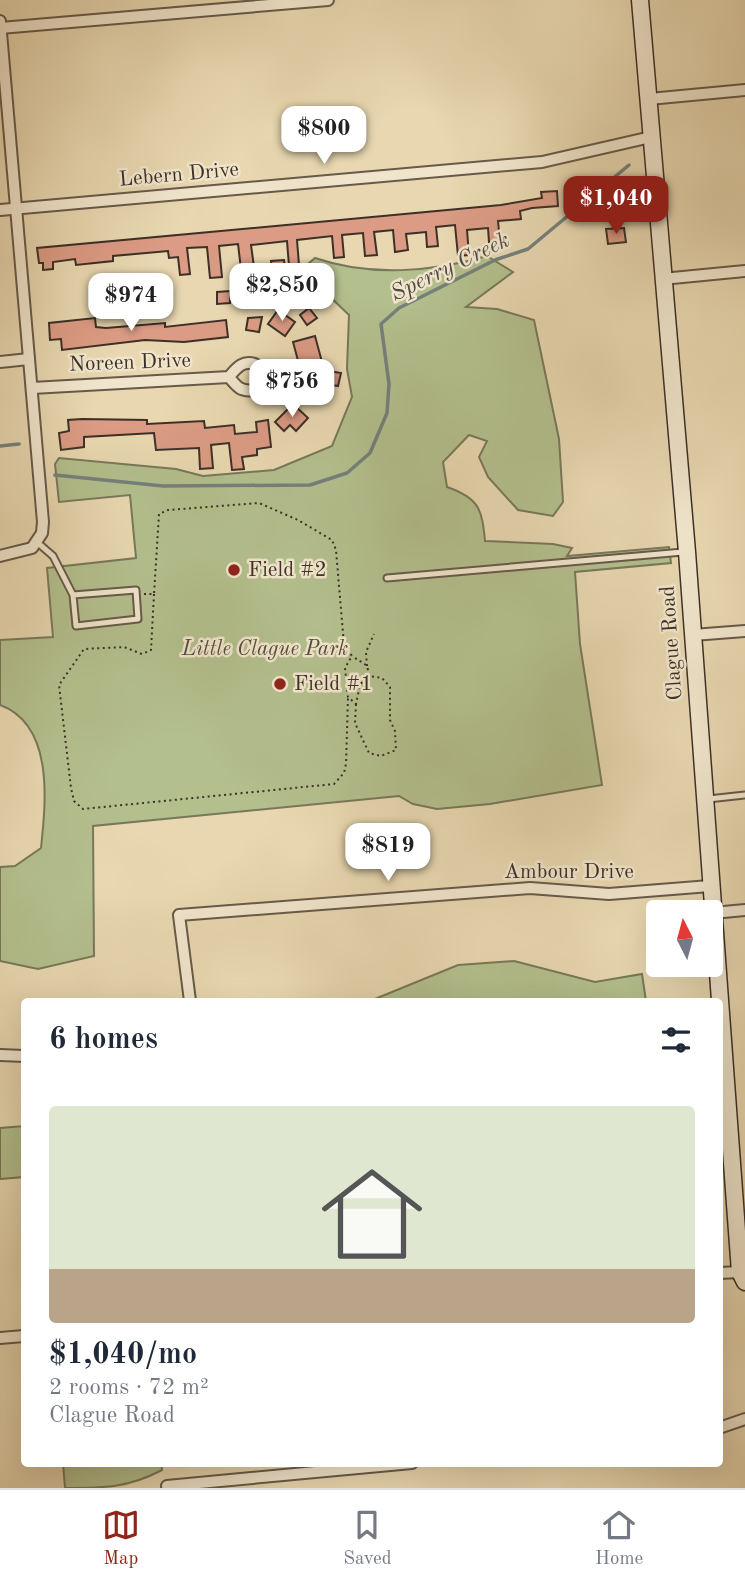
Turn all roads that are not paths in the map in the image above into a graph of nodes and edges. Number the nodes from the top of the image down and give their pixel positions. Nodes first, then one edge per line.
1 (328, 0) edge
2 (640, 0) edge
3 (0, 25) edge
4 (745, 90) edge
5 (649, 99) junction
6 (651, 137) junction
7 (18, 209) junction
8 (0, 210) edge
9 (745, 271) edge
10 (662, 279) junction
11 (29, 359) junction
12 (0, 362) edge
13 (229, 377) dead end
14 (32, 388) junction
15 (38, 543) junction
16 (687, 552) junction
17 (0, 556) edge
18 (387, 578) dead end
19 (73, 595) junction
20 (745, 631) edge
21 (692, 635) junction
22 (745, 795) edge
23 (705, 799) junction
24 (710, 886) junction
25 (712, 900) edge
26 (745, 910) edge
27 (723, 912) edge
28 (720, 977) edge
29 (190, 998) edge
30 (722, 998) edge
31 (723, 1005) edge
32 (0, 1055) edge
33 (21, 1056) edge
34 (738, 1142) edge
35 (723, 1274) edge
36 (742, 1277) edge
37 (21, 1336) edge
38 (0, 1338) edge
39 (745, 1419) edge
40 (723, 1427) edge
41 (369, 1467) edge
42 (167, 1486) dead end

1 - 3 street
2 - 5 main road, Clague Road
3 - 7 street
4 - 5 street
5 - 6 main road, Clague Road
6 - 7 street, Lebern Drive
6 - 10 main road, Clague Road
7 - 8 street, Lebern Drive
7 - 11 street
9 - 10 street
10 - 16 main road, Clague Road
11 - 12 street
11 - 14 street
13 - 14 street, Noreen Drive
14 - 15 street
15 - 17 street
15 - 19 lane
16 - 18 lane
16 - 21 main road, Clague Road
19 - 19 lane
20 - 21 street
21 - 23 main road, Clague Road
22 - 23 lane
23 - 24 main road, Clague Road
24 - 25 main road, Clague Road
24 - 29 street, Ambour Drive
26 - 27 street
28 - 30 main road, Clague Road
31 - 34 main road, Clague Road
32 - 33 street
34 - 36 main road, Clague Road
35 - 36 street
37 - 38 street
39 - 40 street
41 - 42 street

